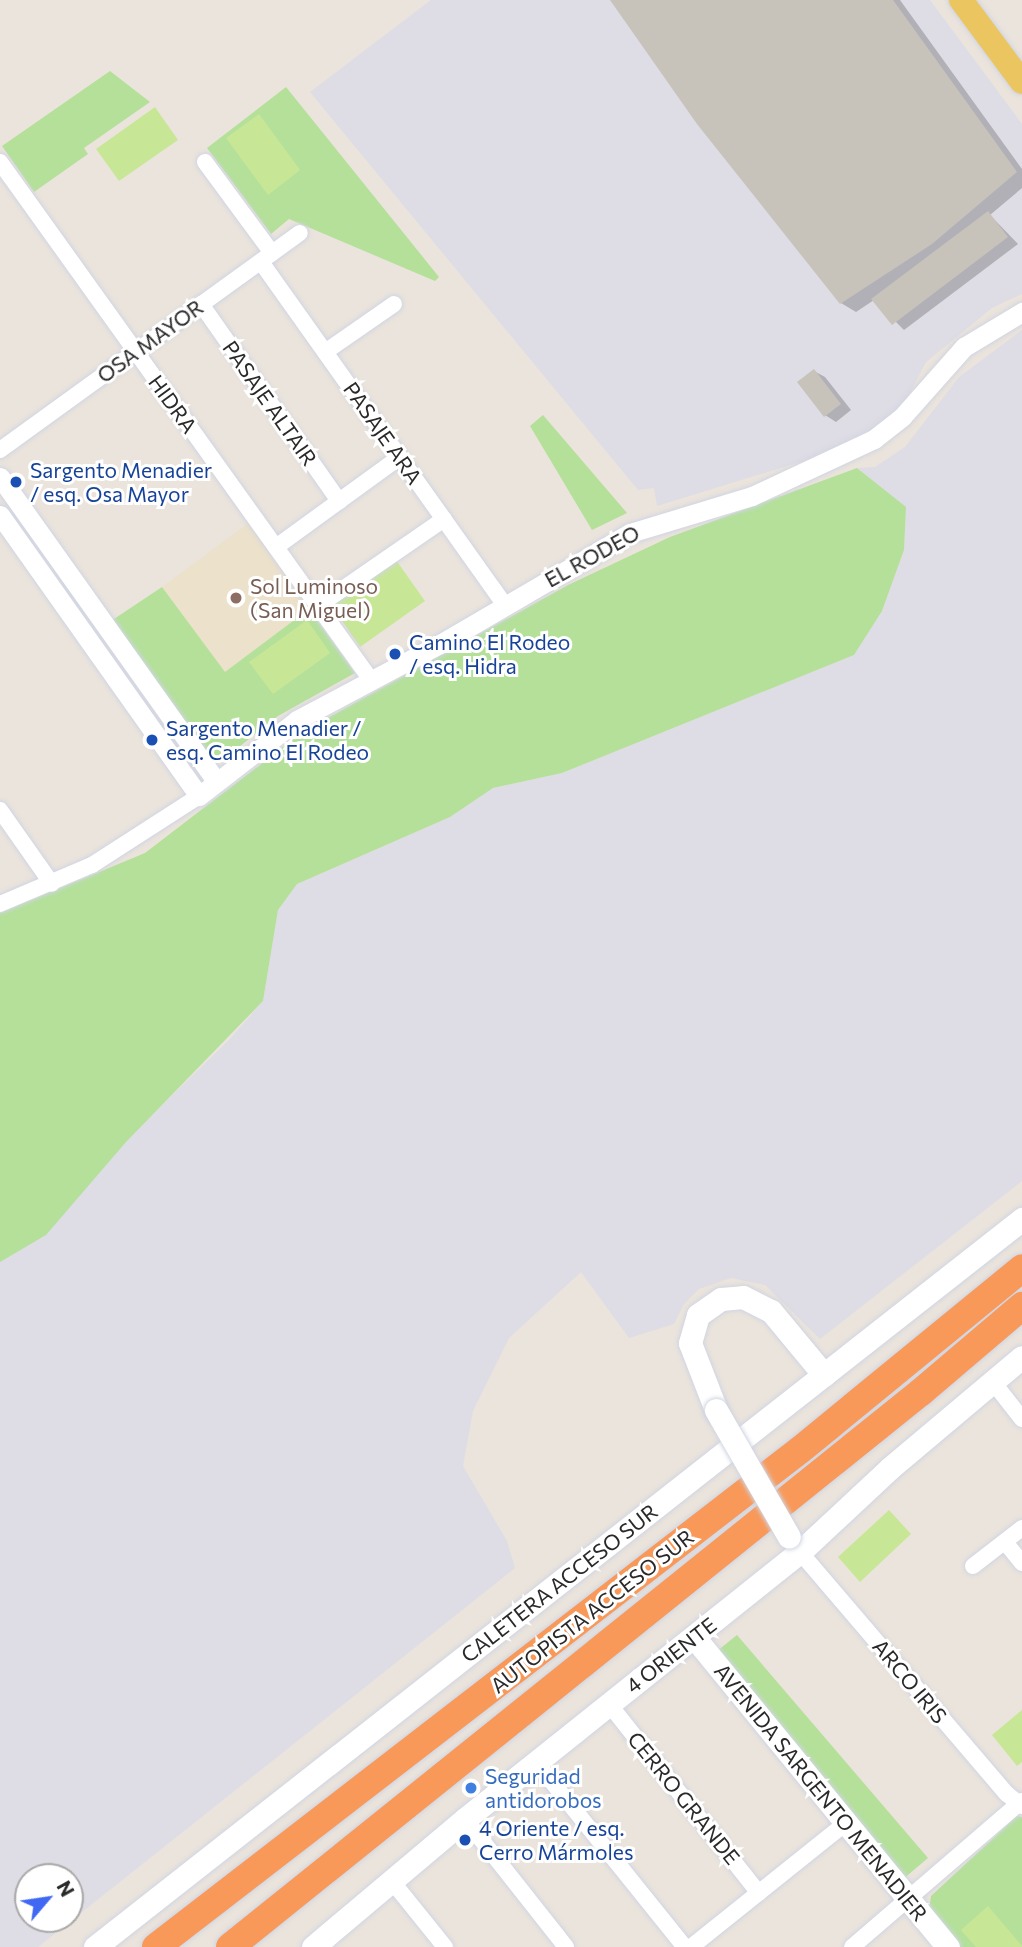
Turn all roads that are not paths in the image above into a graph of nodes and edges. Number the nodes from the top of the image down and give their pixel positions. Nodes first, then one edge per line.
1 (961, 0) edge
2 (1022, 82) edge
3 (0, 162) edge
4 (205, 162) dead end
5 (300, 233) dead end
6 (266, 258) junction
7 (201, 304) junction
8 (394, 304) dead end
9 (1022, 312) edge
10 (136, 352) junction
11 (325, 352) junction
12 (0, 450) edge
13 (400, 457) junction
14 (0, 477) edge
15 (339, 501) junction
16 (0, 515) edge
17 (444, 519) junction
18 (276, 547) junction
19 (505, 605) junction
20 (318, 606) junction
21 (371, 680) junction
22 (217, 782) junction
23 (199, 796) junction
24 (0, 810) edge
25 (52, 884) junction
26 (0, 904) edge
27 (1022, 1219) edge
28 (1022, 1268) edge
29 (1022, 1306) edge
30 (1022, 1357) edge
31 (824, 1375) junction
32 (993, 1382) junction
33 (1022, 1419) edge
34 (1022, 1528) edge
35 (1005, 1542) junction
36 (795, 1545) junction
37 (1022, 1563) edge
38 (973, 1566) dead end
39 (694, 1637) junction
40 (609, 1704) junction
41 (536, 1762) junction
42 (1021, 1804) edge
43 (465, 1819) junction
44 (846, 1823) junction
45 (391, 1880) junction
46 (759, 1893) junction
47 (908, 1899) junction
48 (95, 1947) edge
49 (156, 1947) edge
50 (230, 1947) edge
51 (313, 1947) edge
52 (445, 1947) edge
53 (566, 1947) edge
54 (685, 1947) edge
55 (691, 1947) edge
56 (852, 1947) edge
57 (948, 1947) edge

1 - 2 main road
3 - 10 street, HIDRA
4 - 6 street, PASAJE ARA
5 - 6 street, OSA MAYOR
6 - 7 street, OSA MAYOR
6 - 11 street, PASAJE ARA
7 - 10 street, OSA MAYOR
7 - 15 street, PASAJE ALTAIR
8 - 11 street
9 - 19 street, EL RODEO
10 - 12 street, OSA MAYOR
10 - 18 street, HIDRA
11 - 13 street, PASAJE ARA
13 - 15 street
13 - 17 street, PASAJE ARA
14 - 22 street
15 - 18 street
16 - 23 street
17 - 19 street, PASAJE ARA
17 - 20 street
18 - 20 street, HIDRA
19 - 21 street, EL RODEO
20 - 21 street, HIDRA
21 - 22 street, EL RODEO
22 - 23 street, EL RODEO
23 - 25 street
24 - 25 street
25 - 26 street
27 - 31 main road, CALETERA ACCESO SUR
28 - 49 highway, AUTOPISTA ACCESO SUR
29 - 50 highway, AUTOPISTA ACCESO SUR
30 - 32 main road, 4 ORIENTE
31 - 36 main road, bridge
31 - 48 main road, CALETERA ACCESO SUR
32 - 33 street
32 - 36 main road, 4 ORIENTE
34 - 35 street
35 - 37 street
35 - 38 street
36 - 39 main road, 4 ORIENTE
36 - 42 street, ARCO IRIS
39 - 40 main road, 4 ORIENTE
39 - 44 main road, AVENIDA SARGENTO MENADIER
40 - 41 main road, 4 ORIENTE
40 - 46 street, CERRO GRANDE
41 - 43 main road, 4 ORIENTE
41 - 54 street
42 - 47 street
43 - 45 main road, 4 ORIENTE
43 - 53 street
44 - 46 street
44 - 47 main road, AVENIDA SARGENTO MENADIER
45 - 51 main road, 4 ORIENTE
45 - 52 street
46 - 55 street
47 - 56 street
47 - 57 main road, AVENIDA SARGENTO MENADIER

